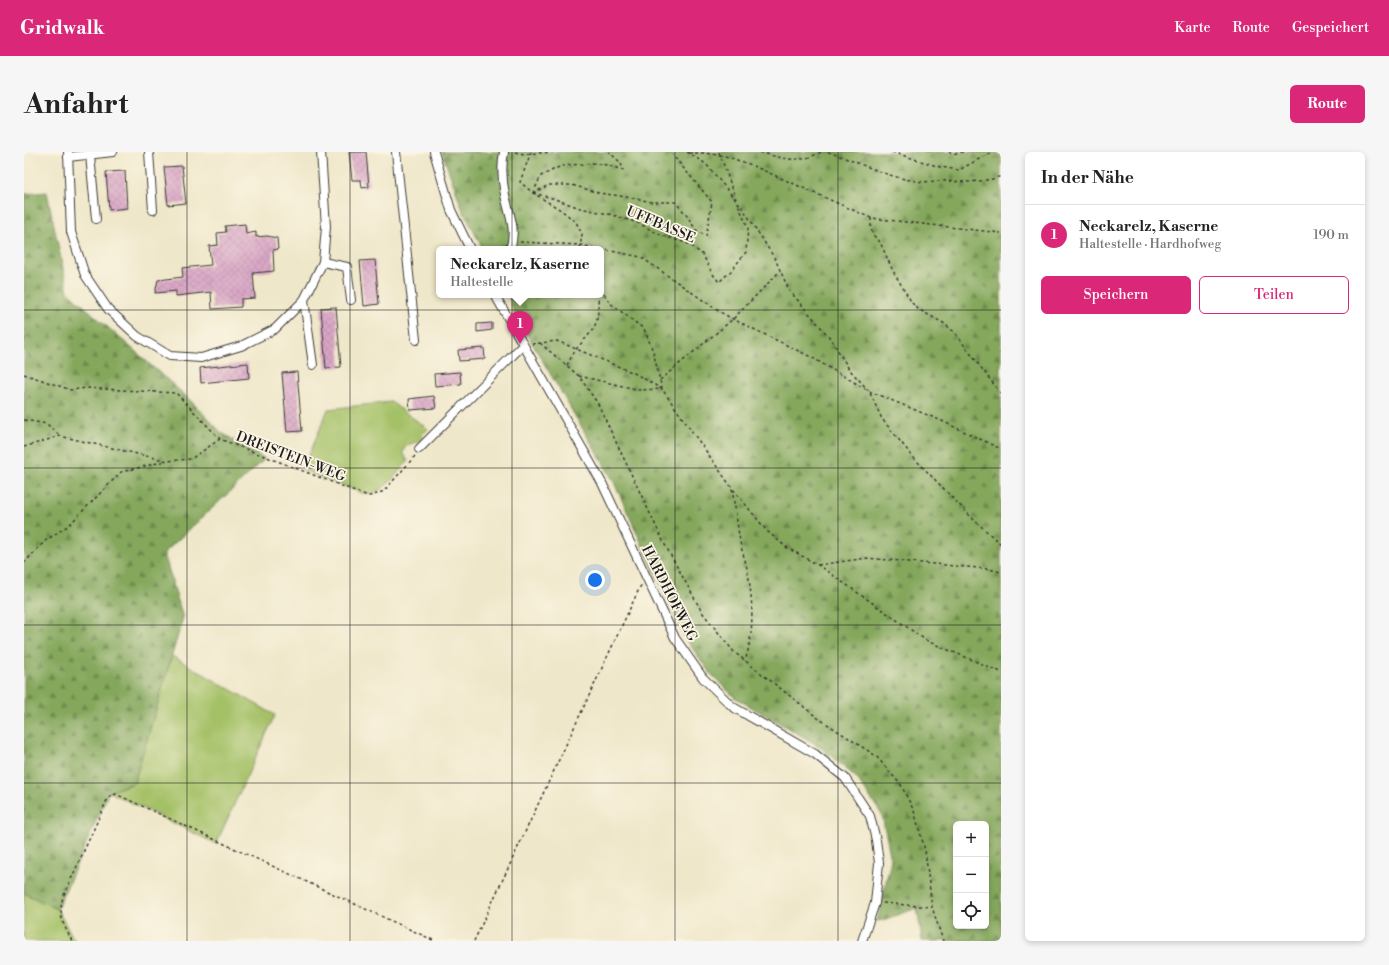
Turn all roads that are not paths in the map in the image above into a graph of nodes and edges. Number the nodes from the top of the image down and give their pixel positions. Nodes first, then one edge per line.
1 (113, 152) edge
2 (150, 152) edge
3 (320, 152) edge
4 (396, 152) edge
5 (434, 152) edge
6 (504, 152) edge
7 (68, 154) edge
8 (90, 155) junction
9 (153, 210) dead end
10 (96, 219) dead end
11 (511, 245) edge
12 (469, 246) edge
13 (323, 262) junction
14 (497, 298) edge
15 (304, 300) junction
16 (351, 300) dead end
17 (416, 340) dead end
18 (521, 342) junction
19 (313, 365) dead end
20 (419, 449) road end
21 (862, 941) edge

1 - 8 street
2 - 9 street
3 - 13 street
4 - 17 street
5 - 12 street
6 - 11 street
7 - 8 street
7 - 15 street
8 - 10 street
13 - 15 street
13 - 16 street
14 - 18 street, HARDHOFWEG
15 - 19 street
18 - 20 street
18 - 21 street, HARDHOFWEG

